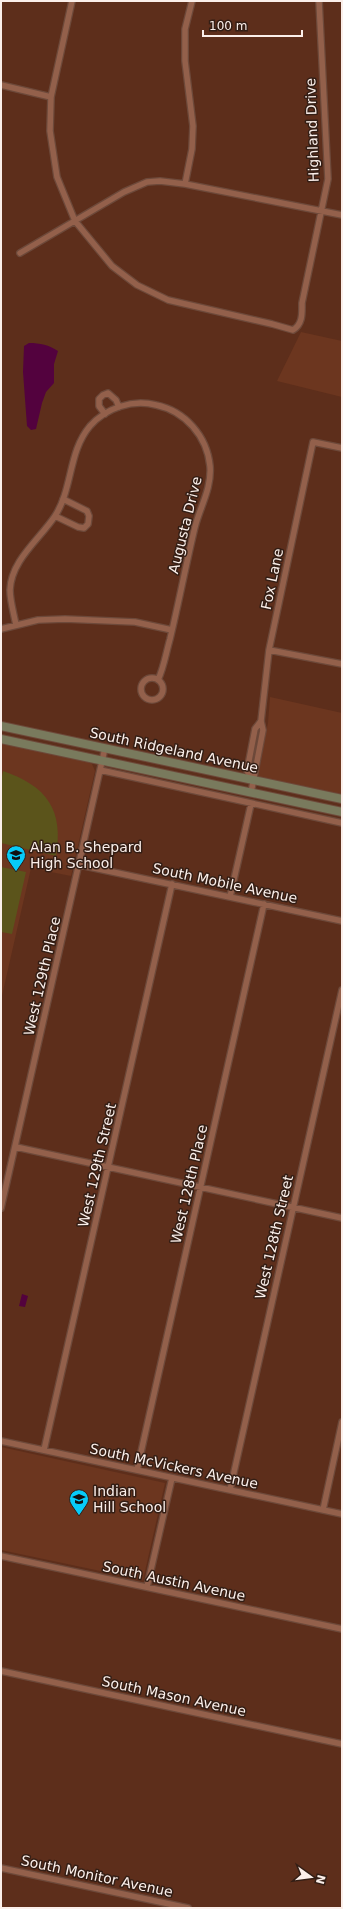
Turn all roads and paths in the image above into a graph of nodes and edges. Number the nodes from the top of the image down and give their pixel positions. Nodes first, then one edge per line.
1 (72, 1) edge
2 (192, 1) edge
3 (319, 1) edge
4 (1, 85) edge
5 (51, 97) junction
6 (185, 184) junction
7 (322, 210) junction
8 (342, 215) edge
9 (75, 221) junction
10 (20, 253) dead end
11 (119, 407) junction
12 (105, 414) junction
13 (342, 448) edge
14 (63, 499) junction
15 (55, 516) junction
16 (16, 625) junction
17 (1, 629) edge
18 (172, 630) junction
19 (269, 650) junction
20 (342, 664) edge
21 (158, 680) dead end
22 (261, 721) junction
23 (1, 726) edge
24 (1, 739) edge
25 (104, 748) junction
26 (102, 760) junction
27 (100, 770) junction
28 (254, 780) junction
29 (251, 793) junction
30 (342, 799) edge
31 (251, 804) junction
32 (342, 812) edge
33 (342, 823) edge
34 (80, 864) junction
35 (172, 884) junction
36 (230, 896) junction
37 (264, 904) junction
38 (342, 921) edge
39 (342, 990) edge
40 (16, 1147) junction
41 (108, 1167) junction
42 (201, 1187) junction
43 (293, 1207) junction
44 (1, 1208) edge
45 (342, 1218) edge
46 (342, 1422) edge
47 (1, 1441) edge
48 (44, 1450) junction
49 (137, 1470) junction
50 (172, 1478) junction
51 (230, 1490) junction
52 (323, 1510) junction
53 (342, 1514) edge
54 (1, 1556) edge
55 (147, 1587) junction
56 (342, 1629) edge
57 (1, 1671) edge
58 (342, 1744) edge
59 (1, 1868) edge
60 (188, 1908) edge

1 - 5 street
2 - 6 street
3 - 7 street, Highland Drive
4 - 5 street
5 - 9 street
6 - 7 street
6 - 9 street
7 - 8 street
7 - 9 street, Highland Drive
9 - 10 street
11 - 12 street, Augusta Drive
11 - 12 street
11 - 18 street, Augusta Drive
12 - 14 street, Augusta Drive
13 - 19 street, Fox Lane
14 - 15 street, Augusta Drive
14 - 15 street
15 - 16 street, Augusta Drive
16 - 17 street
16 - 18 street
18 - 21 street, Augusta Drive
19 - 20 street
19 - 22 street, Fox Lane
22 - 28 street, Fox Lane
22 - 28 street, Fox Lane
23 - 25 main road, South Ridgeland Avenue
24 - 26 main road, South Ridgeland Avenue
25 - 26 street, West 129th Place
25 - 28 main road, South Ridgeland Avenue
26 - 27 street, West 129th Place
26 - 29 main road, South Ridgeland Avenue
27 - 31 street
27 - 34 street, West 129th Place
28 - 29 street
28 - 30 main road, South Ridgeland Avenue
29 - 32 main road, South Ridgeland Avenue
31 - 33 street
31 - 36 street
34 - 35 street, South Mobile Avenue
34 - 40 street, West 129th Place
35 - 36 street, South Mobile Avenue
35 - 41 street, West 129th Street
36 - 37 street, South Mobile Avenue
37 - 38 street, South Mobile Avenue
37 - 42 street, West 128th Place
39 - 43 street, West 128th Street
40 - 41 street
40 - 44 street, West 129th Place
41 - 42 street
41 - 48 street, West 129th Street
42 - 43 street
42 - 49 street, West 128th Place
43 - 45 street
43 - 51 street, West 128th Street
46 - 52 street
47 - 48 street, South McVickers Avenue
48 - 49 street, South McVickers Avenue
49 - 50 street, South McVickers Avenue
50 - 51 street, South McVickers Avenue
50 - 55 street
51 - 52 street, South McVickers Avenue
52 - 53 street, South McVickers Avenue
54 - 55 street, South Austin Avenue
55 - 56 street, South Austin Avenue
57 - 58 street, South Mason Avenue
59 - 60 street, South Monitor Avenue

